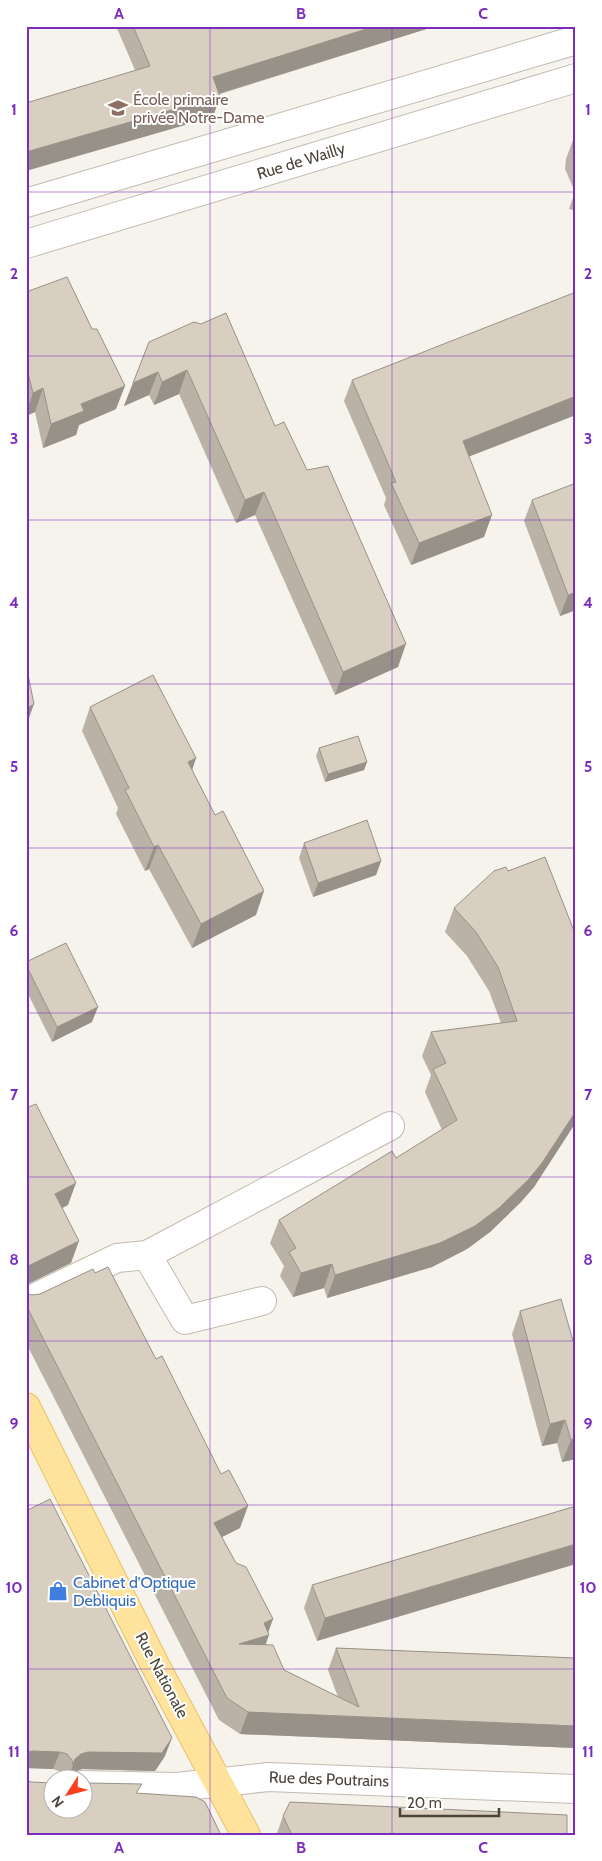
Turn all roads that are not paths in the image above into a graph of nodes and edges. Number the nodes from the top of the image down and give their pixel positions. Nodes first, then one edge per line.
1 (576, 40) edge
2 (576, 78) edge
3 (26, 203) edge
4 (26, 244) edge
5 (390, 1126) dead end
6 (147, 1255) junction
7 (262, 1301) dead end
8 (26, 1302) edge
9 (26, 1407) edge
10 (218, 1782) junction
11 (92, 1785) edge
12 (576, 1789) edge
13 (246, 1835) edge

1 - 3 street
2 - 4 street, Rue de Wailly
5 - 6 street
6 - 7 street
6 - 8 street
9 - 10 main road, Rue Nationale
10 - 11 street, Rue des Poutrains
10 - 12 street, Rue des Poutrains
10 - 13 main road, Rue Nationale

